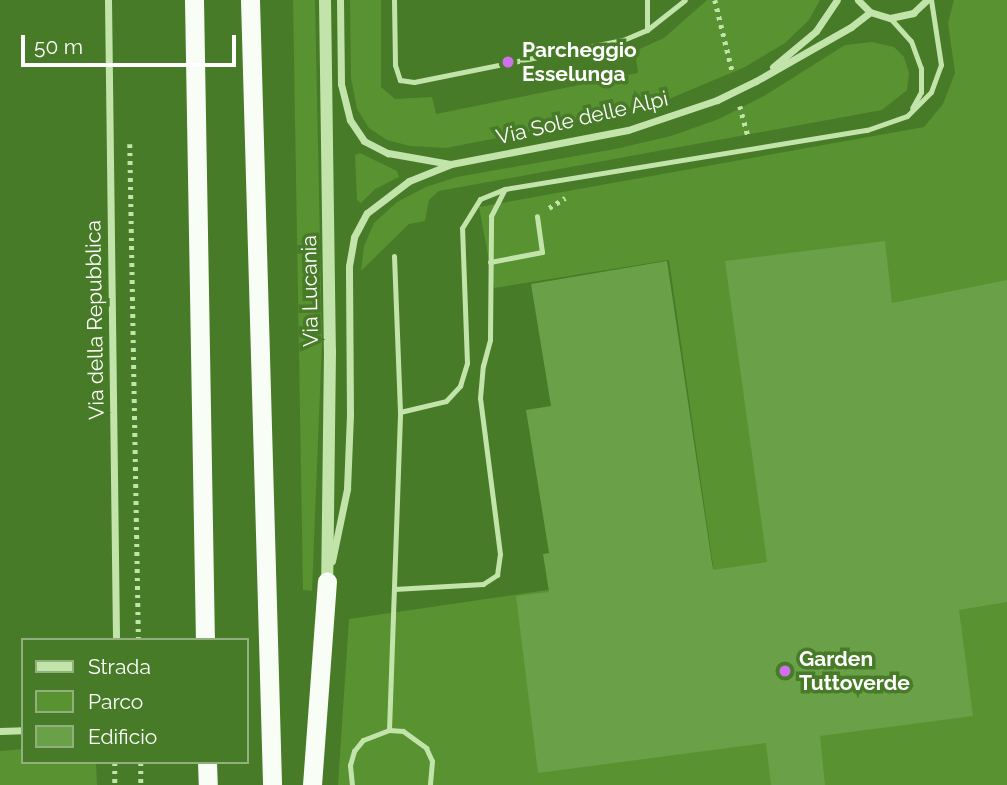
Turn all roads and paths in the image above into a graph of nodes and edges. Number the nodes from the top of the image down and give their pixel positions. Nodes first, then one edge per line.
1 (108, 0) edge
2 (194, 0) edge
3 (250, 0) edge
4 (325, 0) edge
5 (340, 0) edge
6 (394, 0) edge
7 (647, 0) edge
8 (685, 0) edge
9 (836, 0) edge
10 (858, 0) edge
11 (929, 0) edge
12 (870, 12) junction
13 (890, 18) junction
14 (648, 30) junction
15 (757, 82) junction
16 (907, 116) junction
17 (130, 138) dead end
18 (451, 164) junction
19 (505, 189) junction
20 (537, 216) dead end
21 (394, 256) dead end
22 (490, 262) junction
23 (400, 412) junction
24 (327, 582) junction
25 (394, 589) junction
26 (116, 638) edge
27 (139, 638) edge
28 (205, 638) edge
29 (21, 730) edge
30 (389, 730) junction
31 (0, 731) edge
32 (115, 764) edge
33 (141, 764) edge
34 (207, 764) edge
35 (115, 785) edge
36 (141, 785) edge
37 (208, 785) edge
38 (272, 785) edge
39 (312, 785) edge
40 (352, 785) edge
41 (430, 785) edge

1 - 26 street, Via della Repubblica
2 - 28 highway
3 - 38 highway
4 - 24 street, Via Lucania
5 - 18 street
6 - 14 lane
7 - 14 lane
8 - 14 lane
9 - 15 street, Via Sole delle Alpi
10 - 12 street
11 - 13 street
11 - 16 lane
12 - 13 street
12 - 15 street, Via Sole delle Alpi
13 - 16 lane
15 - 18 street, Via Sole delle Alpi
16 - 19 lane
17 - 27 path
18 - 24 street
19 - 22 lane
19 - 23 lane
20 - 22 lane
21 - 23 lane
22 - 25 lane
23 - 25 lane
24 - 39 highway
25 - 30 lane
29 - 31 street
30 - 40 lane
30 - 41 lane
32 - 35 path
33 - 36 path
34 - 37 highway

